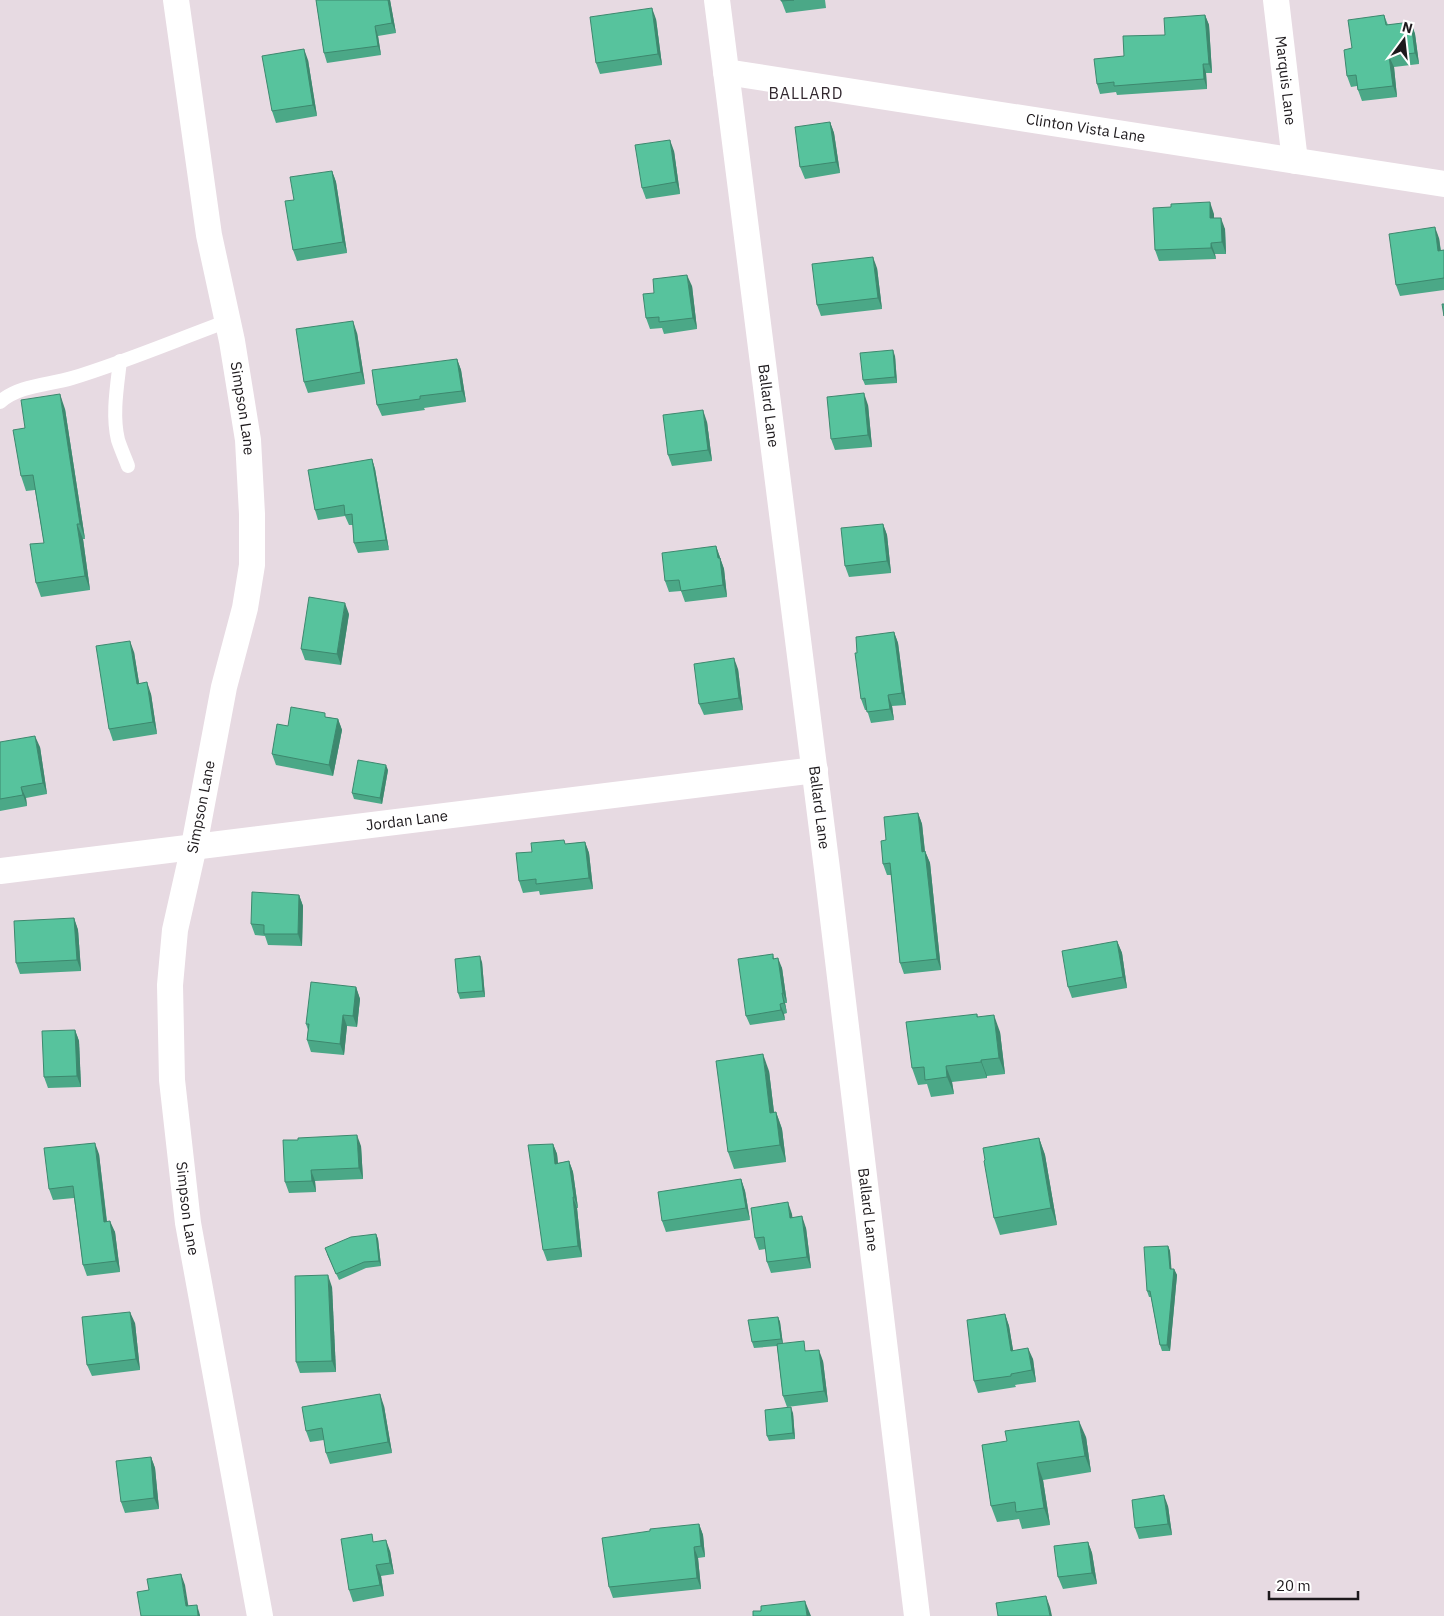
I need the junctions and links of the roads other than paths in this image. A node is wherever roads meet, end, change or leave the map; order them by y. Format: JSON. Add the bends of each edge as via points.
{"nodes":[{"id":1,"x":176,"y":0,"type":"edge"},
{"id":2,"x":717,"y":0,"type":"edge"},
{"id":3,"x":1276,"y":0,"type":"edge"},
{"id":4,"x":726,"y":72,"type":"junction"},
{"id":5,"x":1295,"y":161,"type":"junction"},
{"id":6,"x":1444,"y":184,"type":"edge"},
{"id":7,"x":228,"y":321,"type":"junction"},
{"id":8,"x":120,"y":361,"type":"junction"},
{"id":9,"x":0,"y":402,"type":"edge"},
{"id":10,"x":128,"y":466,"type":"dead end"},
{"id":11,"x":814,"y":770,"type":"junction"},
{"id":12,"x":194,"y":846,"type":"junction"},
{"id":13,"x":0,"y":871,"type":"edge"},
{"id":14,"x":260,"y":1616,"type":"edge"},
{"id":15,"x":918,"y":1616,"type":"edge"}],
"edges":[{"from":1,"to":7,"type":"street","name":"Simpson Lane","via":[[210,235]]},
{"from":2,"to":4,"type":"street","name":"Ballard Lane"},
{"from":3,"to":5,"type":"street","name":"Marquis Lane"},
{"from":4,"to":5,"type":"street","name":"Clinton Vista Lane"},
{"from":4,"to":11,"type":"street","name":"Ballard Lane"},
{"from":5,"to":6,"type":"street","name":"Clinton Vista Lane"},
{"from":7,"to":8,"type":"lane"},
{"from":7,"to":12,"type":"street","name":"Simpson Lane","via":[[248,440],[252,565],[245,608],[224,686]]},
{"from":8,"to":9,"type":"lane","via":[[71,378],[17,391]]},
{"from":8,"to":10,"type":"lane","via":[[116,421],[118,440]]},
{"from":11,"to":12,"type":"street","name":"Jordan Lane"},
{"from":11,"to":15,"type":"street","name":"Ballard Lane"},
{"from":12,"to":13,"type":"street","name":"Jordan Lane"},
{"from":12,"to":14,"type":"street","name":"Simpson Lane","via":[[174,939],[170,985],[172,1080],[188,1224]]}]}
